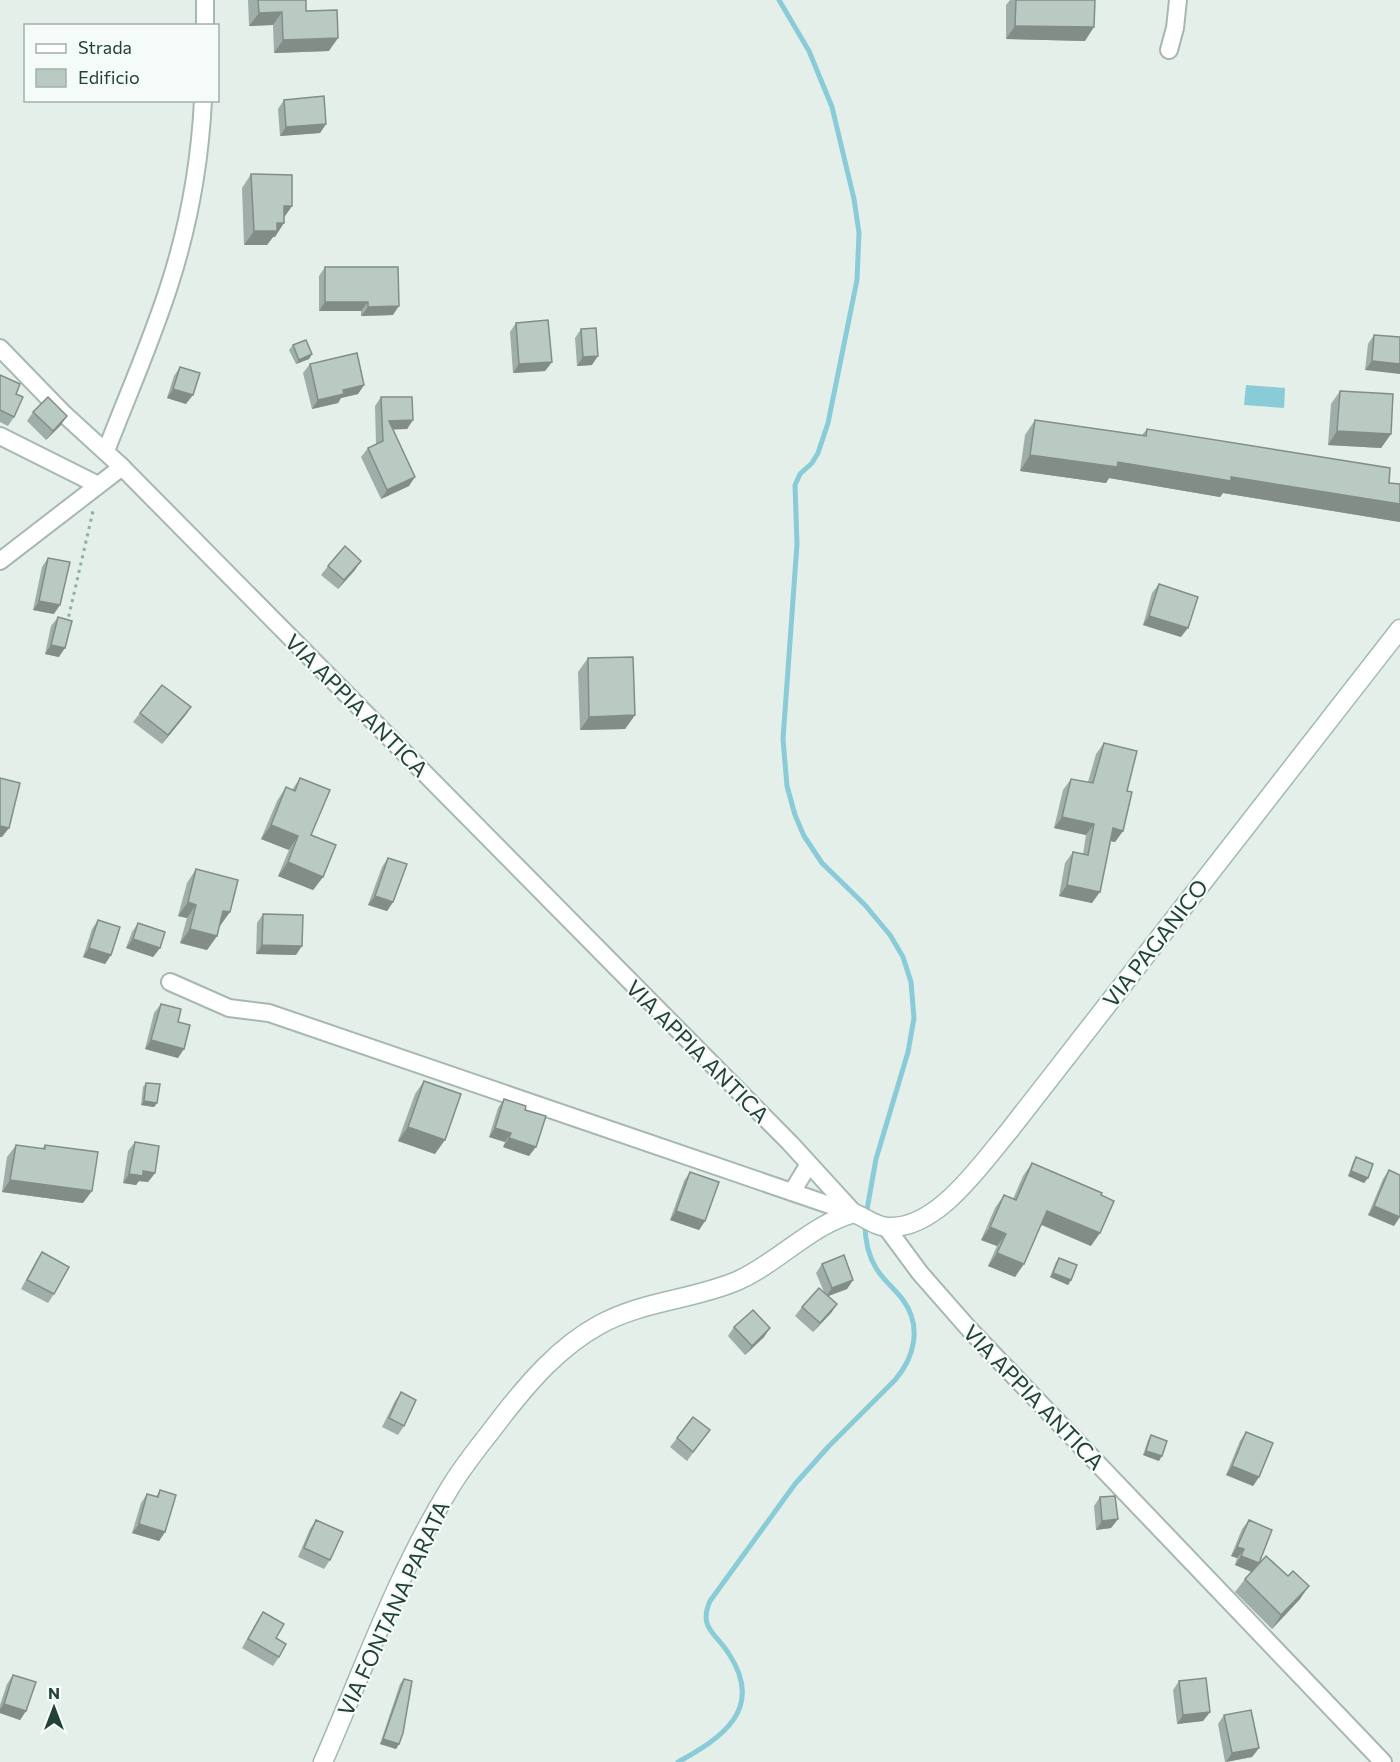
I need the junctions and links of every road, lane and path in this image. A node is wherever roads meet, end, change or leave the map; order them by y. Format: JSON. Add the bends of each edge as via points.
{"nodes":[{"id":1,"x":205,"y":0,"type":"edge"},
{"id":2,"x":1178,"y":0,"type":"edge"},
{"id":3,"x":205,"y":24,"type":"edge"},
{"id":4,"x":1169,"y":50,"type":"dead end"},
{"id":5,"x":203,"y":102,"type":"edge"},
{"id":6,"x":0,"y":348,"type":"edge"},
{"id":7,"x":0,"y":436,"type":"edge"},
{"id":8,"x":106,"y":451,"type":"junction"},
{"id":9,"x":122,"y":467,"type":"junction"},
{"id":10,"x":98,"y":485,"type":"junction"},
{"id":11,"x":0,"y":561,"type":"edge"},
{"id":12,"x":67,"y":626,"type":"edge"},
{"id":13,"x":1400,"y":629,"type":"edge"},
{"id":14,"x":170,"y":982,"type":"dead end"},
{"id":15,"x":809,"y":1164,"type":"junction"},
{"id":16,"x":792,"y":1192,"type":"junction"},
{"id":17,"x":854,"y":1213,"type":"junction"},
{"id":18,"x":886,"y":1227,"type":"junction"},
{"id":19,"x":322,"y":1762,"type":"edge"},
{"id":20,"x":1383,"y":1762,"type":"edge"}],
"edges":[{"from":1,"to":3,"type":"street"},
{"from":2,"to":4,"type":"street"},
{"from":5,"to":8,"type":"street","via":[[193,184],[178,255]]},
{"from":6,"to":8,"type":"street","name":"VIA APPIA ANTICA"},
{"from":7,"to":10,"type":"street"},
{"from":8,"to":9,"type":"street","name":"VIA APPIA ANTICA"},
{"from":9,"to":10,"type":"street"},
{"from":9,"to":15,"type":"street","name":"VIA APPIA ANTICA"},
{"from":10,"to":11,"type":"street"},
{"from":10,"to":12,"type":"path"},
{"from":13,"to":18,"type":"street","name":"VIA PAGANICO","via":[[984,1161],[933,1212],[911,1224]]},
{"from":14,"to":16,"type":"street","via":[[229,1008],[269,1012]]},
{"from":15,"to":16,"type":"street"},
{"from":15,"to":17,"type":"street","name":"VIA APPIA ANTICA"},
{"from":16,"to":17,"type":"street"},
{"from":17,"to":18,"type":"street","name":"VIA APPIA ANTICA"},
{"from":17,"to":19,"type":"street","name":"VIA FONTANA PARATA","via":[[828,1224],[742,1279],[601,1323],[550,1361],[503,1416],[440,1504],[401,1582]]},
{"from":18,"to":20,"type":"street","name":"VIA APPIA ANTICA","via":[[970,1330]]}]}
